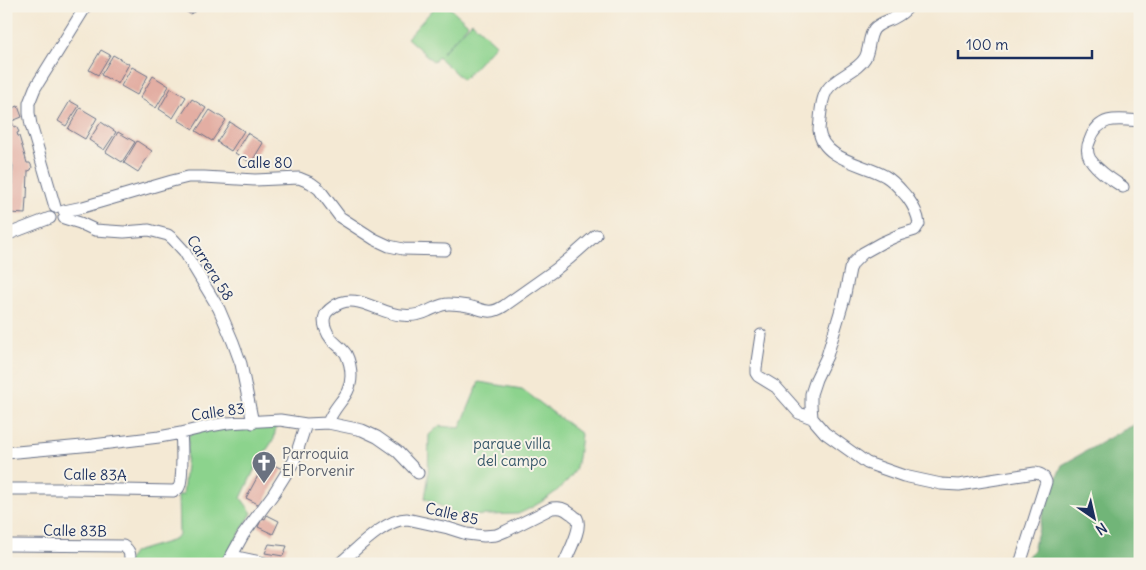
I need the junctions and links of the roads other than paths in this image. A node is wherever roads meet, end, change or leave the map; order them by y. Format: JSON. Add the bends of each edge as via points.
{"nodes":[{"id":1,"x":86,"y":6,"type":"edge"},
{"id":2,"x":909,"y":6,"type":"edge"},
{"id":3,"x":1140,"y":121,"type":"edge"},
{"id":4,"x":1122,"y":187,"type":"dead end"},
{"id":5,"x":58,"y":214,"type":"junction"},
{"id":6,"x":6,"y":235,"type":"edge"},
{"id":7,"x":596,"y":235,"type":"dead end"},
{"id":8,"x":445,"y":250,"type":"dead end"},
{"id":9,"x":761,"y":335,"type":"dead end"},
{"id":10,"x":812,"y":418,"type":"junction"},
{"id":11,"x":253,"y":422,"type":"junction"},
{"id":12,"x":328,"y":423,"type":"junction"},
{"id":13,"x":306,"y":424,"type":"junction"},
{"id":14,"x":181,"y":433,"type":"junction"},
{"id":15,"x":6,"y":453,"type":"edge"},
{"id":16,"x":418,"y":473,"type":"dead end"},
{"id":17,"x":6,"y":489,"type":"edge"},
{"id":18,"x":6,"y":545,"type":"edge"},
{"id":19,"x":230,"y":560,"type":"edge"},
{"id":20,"x":130,"y":564,"type":"edge"},
{"id":21,"x":270,"y":564,"type":"edge"},
{"id":22,"x":339,"y":564,"type":"edge"},
{"id":23,"x":564,"y":564,"type":"edge"},
{"id":24,"x":1020,"y":564,"type":"edge"}],
"edges":[{"from":1,"to":5,"type":"street","via":[[29,103],[31,125]]},
{"from":2,"to":10,"type":"street","via":[[875,29],[865,57],[827,90],[821,108],[819,130],[827,148],[849,161],[885,175],[910,200],[919,224],[915,230],[863,253],[852,264],[827,356],[811,394]]},
{"from":3,"to":4,"type":"street","via":[[1105,121],[1093,131],[1088,144],[1089,157],[1098,169]]},
{"from":5,"to":6,"type":"street","name":"Calle 80"},
{"from":5,"to":8,"type":"street","name":"Calle 80","via":[[188,177],[299,178],[319,190],[340,217],[374,239],[402,249]]},
{"from":5,"to":11,"type":"street","name":"Carrera 58","via":[[95,230],[149,230],[174,239],[218,308],[241,364]]},
{"from":7,"to":12,"type":"street","via":[[555,270],[496,310],[446,304],[421,314],[401,315],[355,301],[332,308],[324,318],[327,333],[346,355],[351,376],[346,396]]},
{"from":9,"to":10,"type":"street","via":[[756,373],[776,387],[799,413]]},
{"from":10,"to":24,"type":"street","via":[[825,433],[868,463],[904,476],[959,486],[1041,474],[1046,482]]},
{"from":11,"to":13,"type":"street","name":"Calle 83","via":[[280,420]]},
{"from":11,"to":14,"type":"street","name":"Calle 83","via":[[227,423]]},
{"from":12,"to":13,"type":"street","name":"Calle 83"},
{"from":12,"to":16,"type":"street","name":"Calle 83","via":[[362,430],[377,437],[397,451]]},
{"from":13,"to":19,"type":"street","via":[[294,461],[243,535]]},
{"from":14,"to":15,"type":"street","name":"Calle 83","via":[[93,446]]},
{"from":14,"to":17,"type":"street","name":"Calle 83A","via":[[180,484],[177,490]]},
{"from":18,"to":20,"type":"street","name":"Calle 83B","via":[[123,546],[130,554]]},
{"from":19,"to":21,"type":"street"},
{"from":22,"to":23,"type":"street","name":"Calle 85","via":[[382,528],[400,519],[484,536],[560,507],[576,518],[578,526]]}]}
